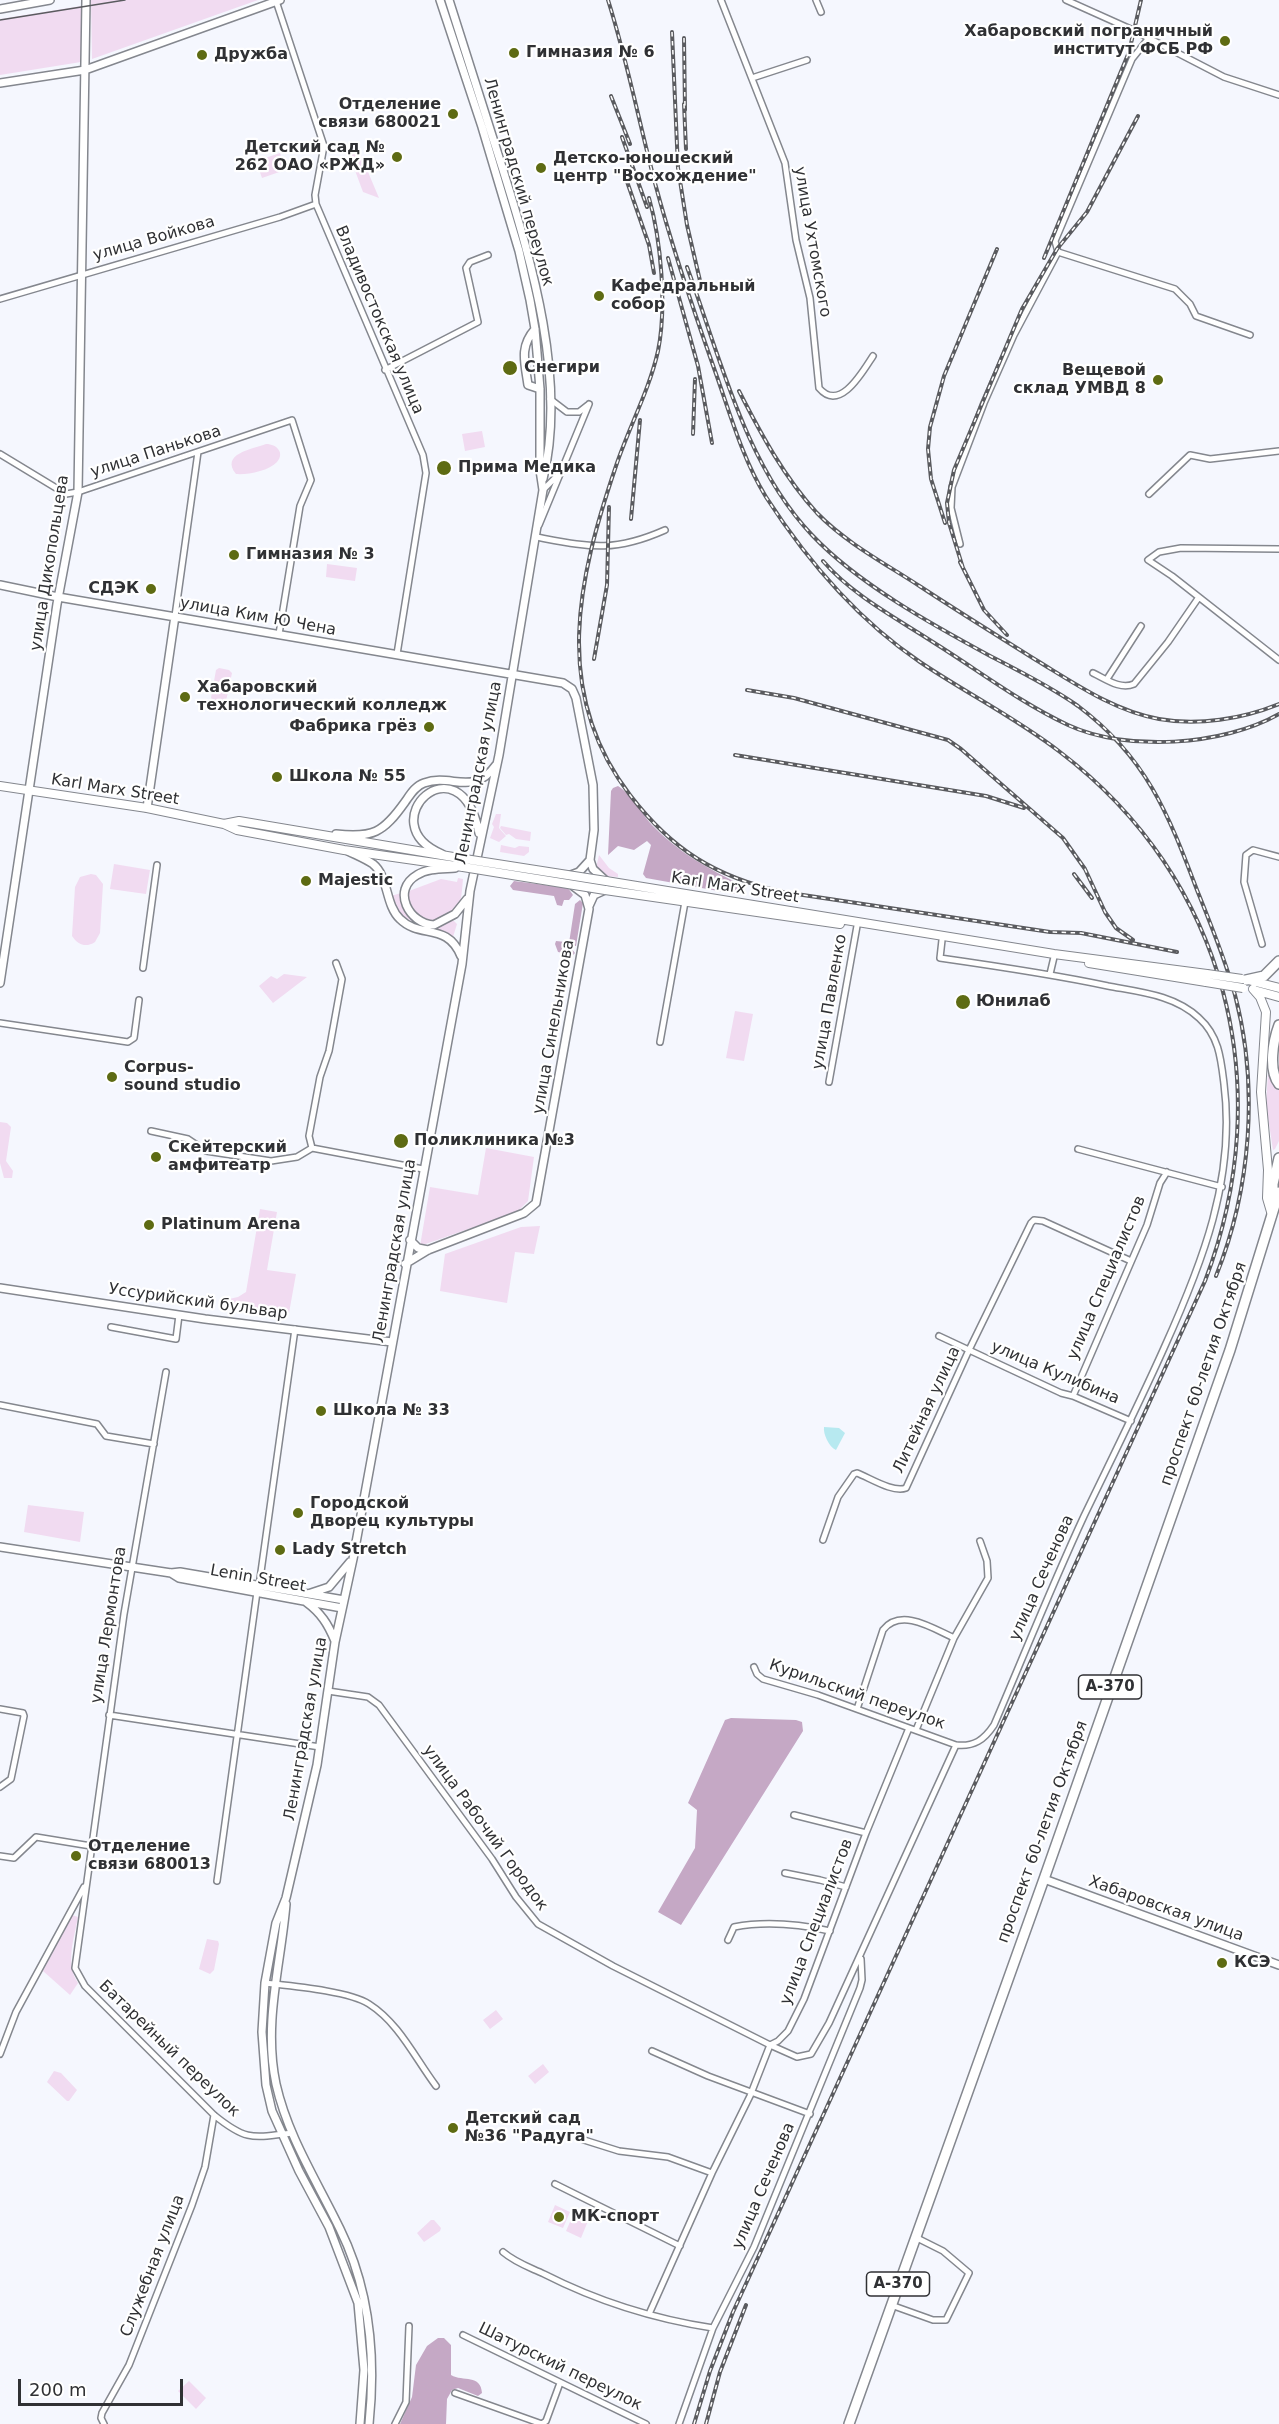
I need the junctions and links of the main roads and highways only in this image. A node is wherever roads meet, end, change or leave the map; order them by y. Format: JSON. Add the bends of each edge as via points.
{"nodes":[{"id":1,"x":50,"y":0,"type":"edge"},
{"id":2,"x":86,"y":0,"type":"edge"},
{"id":3,"x":440,"y":0,"type":"edge"},
{"id":4,"x":448,"y":0,"type":"edge"},
{"id":5,"x":278,"y":1,"type":"edge"},
{"id":6,"x":0,"y":9,"type":"edge"},
{"id":7,"x":85,"y":70,"type":"junction"},
{"id":8,"x":0,"y":83,"type":"edge"},
{"id":9,"x":535,"y":329,"type":"junction"},
{"id":10,"x":540,"y":389,"type":"junction"},
{"id":11,"x":543,"y":482,"type":"junction"},
{"id":12,"x":536,"y":534,"type":"joint"},
{"id":13,"x":0,"y":585,"type":"edge"},
{"id":14,"x":58,"y":597,"type":"junction"},
{"id":15,"x":175,"y":616,"type":"junction"},
{"id":16,"x":512,"y":674,"type":"junction"},
{"id":17,"x":498,"y":759,"type":"junction"},
{"id":18,"x":0,"y":786,"type":"edge"},
{"id":19,"x":28,"y":790,"type":"junction"},
{"id":20,"x":147,"y":808,"type":"junction"},
{"id":21,"x":225,"y":824,"type":"junction"},
{"id":22,"x":317,"y":833,"type":"junction"},
{"id":23,"x":480,"y":838,"type":"junction"},
{"id":24,"x":345,"y":850,"type":"junction"},
{"id":25,"x":590,"y":860,"type":"junction"},
{"id":26,"x":464,"y":863,"type":"junction"},
{"id":27,"x":567,"y":875,"type":"junction"},
{"id":28,"x":573,"y":886,"type":"junction"},
{"id":29,"x":606,"y":886,"type":"junction"},
{"id":30,"x":470,"y":891,"type":"junction"},
{"id":31,"x":589,"y":909,"type":"junction"},
{"id":32,"x":430,"y":928,"type":"junction"},
{"id":33,"x":1279,"y":961,"type":"edge"},
{"id":34,"x":462,"y":962,"type":"junction"},
{"id":35,"x":1206,"y":978,"type":"junction"},
{"id":36,"x":1244,"y":982,"type":"junction"},
{"id":37,"x":0,"y":983,"type":"edge"},
{"id":38,"x":1279,"y":988,"type":"edge"},
{"id":39,"x":1253,"y":989,"type":"junction"},
{"id":40,"x":1279,"y":997,"type":"edge"},
{"id":41,"x":1279,"y":1025,"type":"edge"},
{"id":42,"x":1279,"y":1084,"type":"edge"},
{"id":43,"x":1279,"y":1158,"type":"edge"},
{"id":44,"x":1279,"y":1192,"type":"edge"},
{"id":45,"x":1279,"y":1198,"type":"edge"},
{"id":46,"x":1272,"y":1215,"type":"junction"},
{"id":47,"x":410,"y":1240,"type":"junction"},
{"id":48,"x":428,"y":1250,"type":"junction"},
{"id":49,"x":405,"y":1264,"type":"junction"},
{"id":50,"x":0,"y":1288,"type":"edge"},
{"id":51,"x":392,"y":1342,"type":"junction"},
{"id":52,"x":0,"y":1547,"type":"edge"},
{"id":53,"x":353,"y":1559,"type":"junction"},
{"id":54,"x":305,"y":1598,"type":"junction"},
{"id":55,"x":343,"y":1604,"type":"junction"},
{"id":56,"x":335,"y":1642,"type":"junction"},
{"id":57,"x":1044,"y":1879,"type":"junction"},
{"id":58,"x":286,"y":1898,"type":"junction"},
{"id":59,"x":1279,"y":1965,"type":"edge"},
{"id":60,"x":360,"y":2424,"type":"edge"},
{"id":61,"x":369,"y":2424,"type":"edge"},
{"id":62,"x":849,"y":2424,"type":"edge"}],
"edges":[{"from":1,"to":6,"type":"main road"},
{"from":2,"to":7,"type":"main road","name":"улица Дикопольцева"},
{"from":3,"to":9,"type":"main road","name":"Ленинградский переулок","via":[[519,251]]},
{"from":4,"to":11,"type":"main road","name":"Ленинградский переулок","via":[[529,256],[544,326],[550,438]]},
{"from":5,"to":7,"type":"main road"},
{"from":7,"to":8,"type":"main road"},
{"from":7,"to":14,"type":"main road","name":"улица Дикопольцева","via":[[78,492]]},
{"from":9,"to":10,"type":"main road","name":"Ленинградский переулок"},
{"from":9,"to":10,"type":"main road","via":[[525,344],[525,363],[528,385]]},
{"from":10,"to":11,"type":"main road","name":"Ленинградский переулок"},
{"from":11,"to":12,"type":"main road","name":"Ленинградский переулок"},
{"from":12,"to":16,"type":"main road","name":"Ленинградская улица"},
{"from":13,"to":14,"type":"main road","name":"улица Ким Ю Чена"},
{"from":14,"to":15,"type":"main road","name":"улица Ким Ю Чена"},
{"from":14,"to":19,"type":"main road","name":"улица Дикопольцева"},
{"from":15,"to":16,"type":"main road","name":"улица Ким Ю Чена"},
{"from":15,"to":20,"type":"main road"},
{"from":16,"to":17,"type":"main road","name":"Ленинградская улица"},
{"from":16,"to":25,"type":"main road","via":[[559,682],[575,693],[593,784]]},
{"from":17,"to":22,"type":"main road","via":[[480,780],[420,785],[387,825],[374,833]]},
{"from":17,"to":23,"type":"main road","name":"Ленинградская улица"},
{"from":18,"to":19,"type":"main road","name":"Karl Marx Street"},
{"from":19,"to":20,"type":"main road","name":"Karl Marx Street"},
{"from":19,"to":37,"type":"main road","name":"улица Дикопольцева"},
{"from":20,"to":21,"type":"main road","name":"Karl Marx Street"},
{"from":21,"to":22,"type":"main road","name":"Karl Marx Street","via":[[239,821]]},
{"from":21,"to":24,"type":"main road","name":"Karl Marx Street","via":[[237,830]]},
{"from":22,"to":26,"type":"main road","name":"Karl Marx Street"},
{"from":23,"to":26,"type":"main road","via":[[470,807],[460,794],[449,789],[435,790],[422,797],[415,811],[415,827],[422,841]]},
{"from":23,"to":30,"type":"main road","name":"Ленинградская улица"},
{"from":24,"to":26,"type":"main road","name":"Karl Marx Street"},
{"from":24,"to":32,"type":"main road","via":[[375,865],[399,919]]},
{"from":25,"to":27,"type":"main road","via":[[579,872]]},
{"from":25,"to":29,"type":"main road"},
{"from":26,"to":27,"type":"main road","name":"Karl Marx Street","bridge":true},
{"from":26,"to":28,"type":"main road","bridge":true},
{"from":26,"to":32,"type":"main road","via":[[422,872],[408,884],[404,896],[408,910]]},
{"from":27,"to":29,"type":"main road","name":"Karl Marx Street","bridge":true},
{"from":28,"to":29,"type":"main road","bridge":true},
{"from":28,"to":31,"type":"main road","via":[[585,895]]},
{"from":29,"to":31,"type":"main road","via":[[594,896]]},
{"from":29,"to":35,"type":"main road","name":"Karl Marx Street"},
{"from":29,"to":35,"type":"main road","name":"Karl Marx Street","via":[[685,902]]},
{"from":30,"to":32,"type":"main road","via":[[455,914]]},
{"from":30,"to":34,"type":"main road","name":"Ленинградская улица"},
{"from":31,"to":48,"type":"main road","name":"улица Синельникова","via":[[536,1203],[525,1213]]},
{"from":32,"to":34,"type":"main road","via":[[451,939]]},
{"from":33,"to":36,"type":"highway","via":[[1264,976]]},
{"from":34,"to":47,"type":"main road","name":"Ленинградская улица"},
{"from":35,"to":36,"type":"main road","bridge":true},
{"from":36,"to":38,"type":"main road"},
{"from":36,"to":39,"type":"main road"},
{"from":39,"to":40,"type":"main road"},
{"from":39,"to":46,"type":"main road","via":[[1266,1012],[1261,1092],[1267,1198]]},
{"from":41,"to":42,"type":"highway","via":[[1273,1074]]},
{"from":43,"to":46,"type":"highway","name":"проспект 60-летия Октября","number":"А-370"},
{"from":44,"to":46,"type":"highway","name":"проспект 60-летия Октября","number":"А-370"},
{"from":45,"to":46,"type":"highway"},
{"from":46,"to":57,"type":"highway","name":"проспект 60-летия Октября","number":"А-370","via":[[1230,1350]]},
{"from":47,"to":48,"type":"main road","via":[[418,1248]]},
{"from":47,"to":49,"type":"main road","name":"Ленинградская улица"},
{"from":48,"to":49,"type":"main road","name":"улица Синельникова"},
{"from":49,"to":51,"type":"main road","name":"Ленинградская улица"},
{"from":50,"to":51,"type":"main road","name":"Уссурийский бульвар"},
{"from":51,"to":53,"type":"main road","name":"Ленинградская улица"},
{"from":52,"to":54,"type":"main road","name":"Lenin Street"},
{"from":53,"to":54,"type":"main road","via":[[329,1587]]},
{"from":53,"to":55,"type":"main road","name":"Ленинградская улица"},
{"from":54,"to":55,"type":"main road","name":"Lenin Street"},
{"from":54,"to":56,"type":"main road","via":[[325,1620]]},
{"from":55,"to":56,"type":"main road","name":"Ленинградская улица"},
{"from":56,"to":58,"type":"main road","name":"Ленинградская улица","via":[[320,1747]]},
{"from":57,"to":59,"type":"main road","name":"Хабаровская улица"},
{"from":57,"to":62,"type":"highway","name":"проспект 60-летия Октября","number":"А-370"},
{"from":58,"to":60,"type":"main road","via":[[276,1923],[266,1983],[262,2057],[272,2111],[352,2282],[361,2325]]},
{"from":58,"to":61,"type":"main road","via":[[274,1984],[272,2056],[292,2133],[359,2276],[369,2325]]}]}
